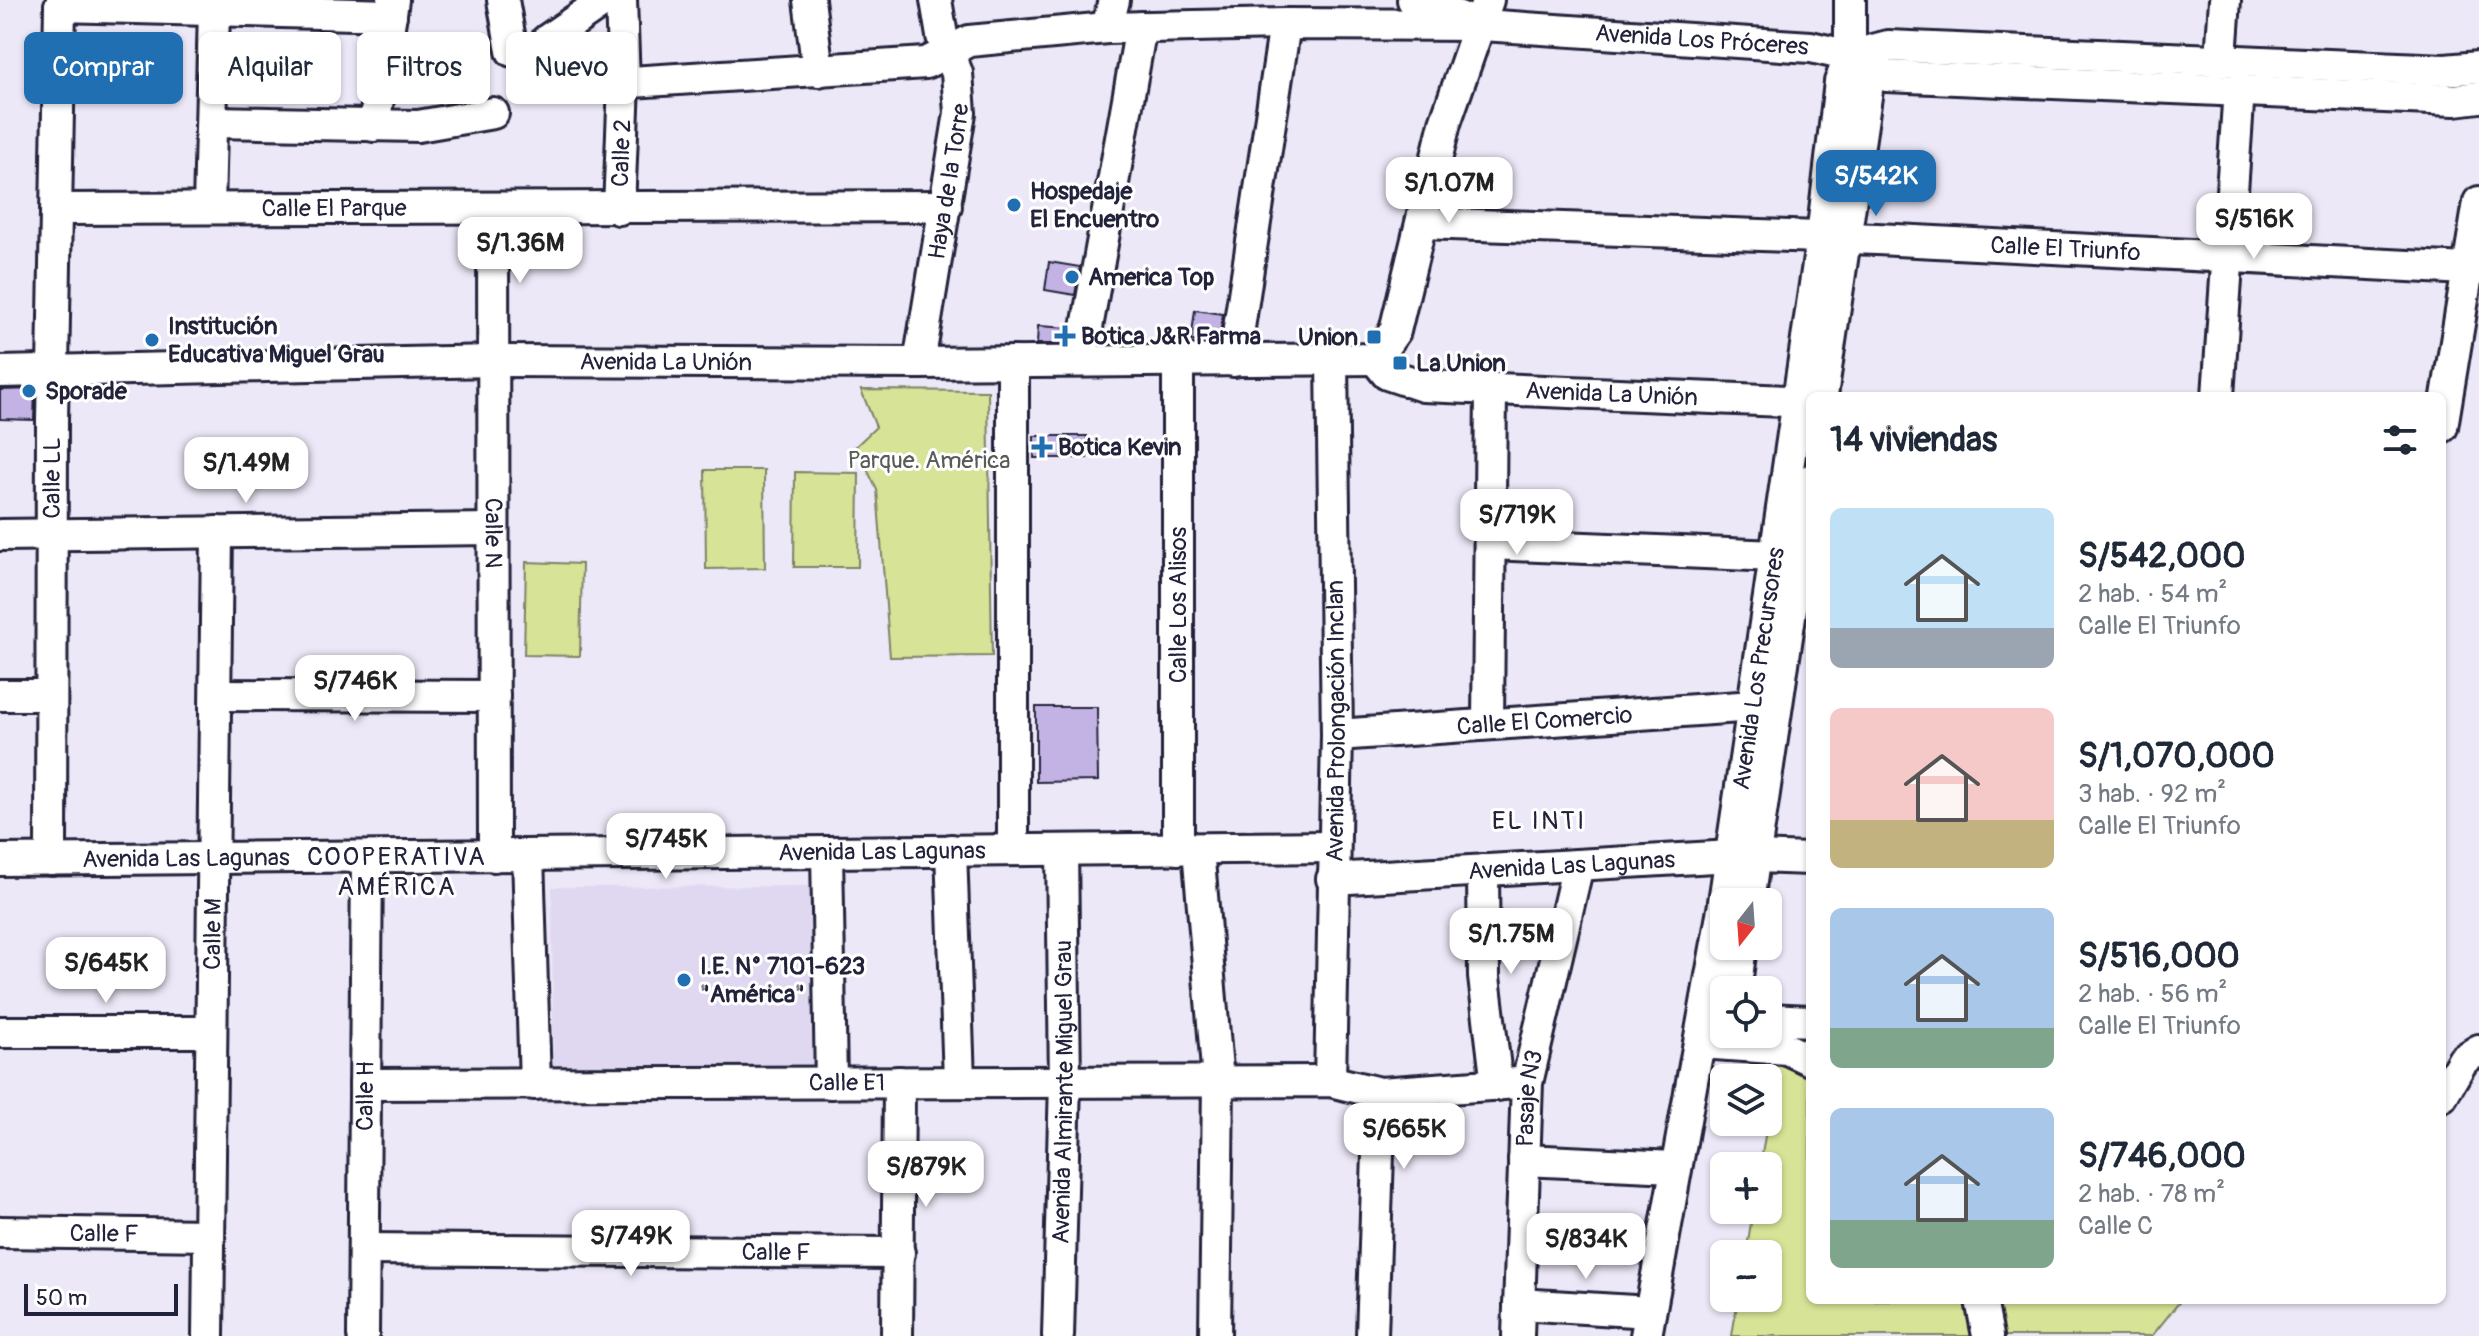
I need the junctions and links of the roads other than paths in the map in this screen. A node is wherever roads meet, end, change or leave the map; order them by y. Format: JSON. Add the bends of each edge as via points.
{"nodes":[{"id":1,"x":503,"y":0,"type":"edge"},
{"id":2,"x":605,"y":0,"type":"edge"},
{"id":3,"x":621,"y":0,"type":"edge"},
{"id":4,"x":809,"y":0,"type":"edge"},
{"id":5,"x":936,"y":0,"type":"edge"},
{"id":6,"x":1413,"y":0,"type":"edge"},
{"id":7,"x":1850,"y":0,"type":"edge"},
{"id":8,"x":2225,"y":0,"type":"edge"},
{"id":9,"x":62,"y":3,"type":"edge"},
{"id":10,"x":280,"y":6,"type":"edge"},
{"id":11,"x":392,"y":7,"type":"edge"},
{"id":12,"x":214,"y":9,"type":"junction"},
{"id":13,"x":1485,"y":13,"type":"edge"},
{"id":14,"x":1111,"y":14,"type":"edge"},
{"id":15,"x":1285,"y":24,"type":"junction"},
{"id":16,"x":1141,"y":27,"type":"junction"},
{"id":17,"x":509,"y":32,"type":"edge"},
{"id":18,"x":559,"y":32,"type":"edge"},
{"id":19,"x":622,"y":32,"type":"edge"},
{"id":20,"x":948,"y":51,"type":"junction"},
{"id":21,"x":1850,"y":56,"type":"junction"},
{"id":22,"x":2221,"y":58,"type":"junction"},
{"id":23,"x":2479,"y":67,"type":"edge"},
{"id":24,"x":818,"y":71,"type":"junction"},
{"id":25,"x":637,"y":82,"type":"edge"},
{"id":26,"x":2239,"y":89,"type":"junction"},
{"id":27,"x":2479,"y":97,"type":"edge"},
{"id":28,"x":623,"y":104,"type":"edge"},
{"id":29,"x":493,"y":113,"type":"dead end"},
{"id":30,"x":213,"y":122,"type":"junction"},
{"id":31,"x":374,"y":126,"type":"junction"},
{"id":32,"x":2479,"y":202,"type":"edge"},
{"id":33,"x":946,"y":206,"type":"junction"},
{"id":34,"x":209,"y":208,"type":"junction"},
{"id":35,"x":58,"y":209,"type":"junction"},
{"id":36,"x":493,"y":209,"type":"junction"},
{"id":37,"x":619,"y":209,"type":"junction"},
{"id":38,"x":1422,"y":223,"type":"junction"},
{"id":39,"x":1834,"y":238,"type":"junction"},
{"id":40,"x":2228,"y":258,"type":"junction"},
{"id":41,"x":2467,"y":269,"type":"junction"},
{"id":42,"x":1375,"y":359,"type":"junction"},
{"id":43,"x":1178,"y":360,"type":"junction"},
{"id":44,"x":1332,"y":360,"type":"junction"},
{"id":45,"x":493,"y":361,"type":"junction"},
{"id":46,"x":1081,"y":361,"type":"junction"},
{"id":47,"x":1234,"y":361,"type":"junction"},
{"id":48,"x":1013,"y":362,"type":"junction"},
{"id":49,"x":919,"y":363,"type":"junction"},
{"id":50,"x":55,"y":371,"type":"junction"},
{"id":51,"x":0,"y":372,"type":"edge"},
{"id":52,"x":1491,"y":388,"type":"junction"},
{"id":53,"x":1811,"y":392,"type":"edge"},
{"id":54,"x":2218,"y":392,"type":"edge"},
{"id":55,"x":1806,"y":400,"type":"edge"},
{"id":56,"x":2446,"y":402,"type":"edge"},
{"id":57,"x":1806,"y":418,"type":"edge"},
{"id":58,"x":1806,"y":503,"type":"edge"},
{"id":59,"x":493,"y":529,"type":"junction"},
{"id":60,"x":217,"y":532,"type":"junction"},
{"id":61,"x":0,"y":535,"type":"edge"},
{"id":62,"x":52,"y":535,"type":"junction"},
{"id":63,"x":1490,"y":544,"type":"junction"},
{"id":64,"x":1776,"y":556,"type":"junction"},
{"id":65,"x":0,"y":695,"type":"edge"},
{"id":66,"x":51,"y":695,"type":"junction"},
{"id":67,"x":216,"y":695,"type":"junction"},
{"id":68,"x":494,"y":696,"type":"junction"},
{"id":69,"x":1754,"y":706,"type":"junction"},
{"id":70,"x":1488,"y":724,"type":"junction"},
{"id":71,"x":1337,"y":735,"type":"junction"},
{"id":72,"x":1332,"y":847,"type":"junction"},
{"id":73,"x":1188,"y":849,"type":"junction"},
{"id":74,"x":951,"y":850,"type":"junction"},
{"id":75,"x":1013,"y":850,"type":"junction"},
{"id":76,"x":1062,"y":850,"type":"junction"},
{"id":77,"x":827,"y":852,"type":"junction"},
{"id":78,"x":528,"y":855,"type":"junction"},
{"id":79,"x":494,"y":856,"type":"junction"},
{"id":80,"x":367,"y":857,"type":"junction"},
{"id":81,"x":1743,"y":857,"type":"junction"},
{"id":82,"x":214,"y":858,"type":"junction"},
{"id":83,"x":1806,"y":859,"type":"edge"},
{"id":84,"x":0,"y":860,"type":"edge"},
{"id":85,"x":51,"y":860,"type":"junction"},
{"id":86,"x":1578,"y":865,"type":"junction"},
{"id":87,"x":1483,"y":870,"type":"junction"},
{"id":88,"x":1332,"y":879,"type":"junction"},
{"id":89,"x":1730,"y":888,"type":"edge"},
{"id":90,"x":1746,"y":888,"type":"edge"},
{"id":91,"x":1782,"y":1020,"type":"edge"},
{"id":92,"x":1806,"y":1021,"type":"edge"},
{"id":93,"x":1710,"y":1029,"type":"edge"},
{"id":94,"x":0,"y":1032,"type":"edge"},
{"id":95,"x":211,"y":1032,"type":"junction"},
{"id":96,"x":1782,"y":1047,"type":"edge"},
{"id":97,"x":2479,"y":1050,"type":"edge"},
{"id":98,"x":1806,"y":1058,"type":"edge"},
{"id":99,"x":959,"y":1081,"type":"junction"},
{"id":100,"x":1218,"y":1081,"type":"junction"},
{"id":101,"x":1330,"y":1081,"type":"junction"},
{"id":102,"x":899,"y":1082,"type":"junction"},
{"id":103,"x":1065,"y":1082,"type":"junction"},
{"id":104,"x":831,"y":1083,"type":"junction"},
{"id":105,"x":1527,"y":1083,"type":"junction"},
{"id":106,"x":365,"y":1084,"type":"junction"},
{"id":107,"x":535,"y":1084,"type":"junction"},
{"id":108,"x":1497,"y":1085,"type":"junction"},
{"id":109,"x":2446,"y":1089,"type":"edge"},
{"id":110,"x":1380,"y":1093,"type":"junction"},
{"id":111,"x":1524,"y":1160,"type":"junction"},
{"id":112,"x":1674,"y":1167,"type":"junction"},
{"id":113,"x":0,"y":1232,"type":"edge"},
{"id":114,"x":209,"y":1235,"type":"junction"},
{"id":115,"x":364,"y":1249,"type":"junction"},
{"id":116,"x":899,"y":1253,"type":"junction"},
{"id":117,"x":1519,"y":1304,"type":"junction"},
{"id":118,"x":1982,"y":1304,"type":"edge"},
{"id":119,"x":1648,"y":1324,"type":"edge"},
{"id":120,"x":208,"y":1336,"type":"edge"},
{"id":121,"x":363,"y":1336,"type":"edge"},
{"id":122,"x":897,"y":1336,"type":"edge"},
{"id":123,"x":1058,"y":1336,"type":"edge"},
{"id":124,"x":1215,"y":1336,"type":"edge"},
{"id":125,"x":1372,"y":1336,"type":"edge"},
{"id":126,"x":1518,"y":1336,"type":"edge"},
{"id":127,"x":1988,"y":1336,"type":"edge"}],
"edges":[{"from":1,"to":17,"type":"street"},
{"from":2,"to":18,"type":"street"},
{"from":3,"to":19,"type":"street","name":"Calle 2"},
{"from":4,"to":24,"type":"street"},
{"from":5,"to":20,"type":"street","name":"Haya de la Torre"},
{"from":6,"to":13,"type":"street"},
{"from":7,"to":21,"type":"street","name":"Avenida Los Precursores"},
{"from":8,"to":22,"type":"street"},
{"from":9,"to":12,"type":"street"},
{"from":9,"to":35,"type":"street","name":"Calle LL"},
{"from":10,"to":11,"type":"street"},
{"from":10,"to":12,"type":"street"},
{"from":11,"to":31,"type":"street"},
{"from":12,"to":30,"type":"street"},
{"from":13,"to":15,"type":"street","name":"Avenida Los Próceres"},
{"from":13,"to":21,"type":"street","name":"Avenida Los Próceres","via":[[1778,43]]},
{"from":13,"to":38,"type":"street","via":[[1445,123]]},
{"from":14,"to":16,"type":"street","name":"Avenida Los Próceres"},
{"from":14,"to":20,"type":"street","name":"Avenida Los Próceres","via":[[969,41]]},
{"from":15,"to":16,"type":"street","name":"Avenida Los Próceres"},
{"from":15,"to":47,"type":"street"},
{"from":16,"to":46,"type":"street"},
{"from":20,"to":24,"type":"street","name":"Avenida Los Próceres","via":[[926,63]]},
{"from":20,"to":33,"type":"street","name":"Haya de la Torre","via":[[957,73],[960,113]]},
{"from":21,"to":22,"type":"street","name":"Avenida Los Próceres","via":[[1888,46]]},
{"from":21,"to":26,"type":"street","name":"Avenida Los Próceres","via":[[1886,76]]},
{"from":21,"to":39,"type":"street","name":"Avenida Los Precursores","via":[[1868,83]]},
{"from":22,"to":23,"type":"street","name":"Avenida Los Próceres","via":[[2445,70]]},
{"from":24,"to":25,"type":"street","name":"Avenida Los Próceres"},
{"from":26,"to":27,"type":"street","name":"Avenida Los Próceres"},
{"from":26,"to":40,"type":"street"},
{"from":28,"to":37,"type":"street","name":"Calle 2"},
{"from":29,"to":31,"type":"street","via":[[418,126]]},
{"from":30,"to":31,"type":"street"},
{"from":30,"to":34,"type":"street"},
{"from":32,"to":41,"type":"street"},
{"from":33,"to":37,"type":"street","name":"Calle El Parque"},
{"from":33,"to":49,"type":"street","name":"Haya de la Torre"},
{"from":34,"to":35,"type":"street","name":"Calle El Parque"},
{"from":34,"to":36,"type":"street","name":"Calle El Parque"},
{"from":35,"to":50,"type":"street","name":"Calle LL"},
{"from":36,"to":37,"type":"street","name":"Calle El Parque"},
{"from":36,"to":45,"type":"street","name":"Calle N"},
{"from":38,"to":39,"type":"street","name":"Calle El Triunfo"},
{"from":38,"to":42,"type":"street","via":[[1395,331]]},
{"from":39,"to":40,"type":"street","name":"Calle El Triunfo"},
{"from":39,"to":53,"type":"street","name":"Avenida Los Precursores"},
{"from":40,"to":41,"type":"street","name":"Calle El Triunfo"},
{"from":40,"to":54,"type":"street"},
{"from":41,"to":56,"type":"street"},
{"from":42,"to":44,"type":"street","name":"Avenida La Unión"},
{"from":42,"to":52,"type":"street","name":"Avenida La Unión","via":[[1387,374],[1404,382]]},
{"from":43,"to":46,"type":"street","name":"Avenida La Unión"},
{"from":43,"to":47,"type":"street","name":"Avenida La Unión"},
{"from":43,"to":73,"type":"street","name":"Calle Los Alisos"},
{"from":44,"to":47,"type":"street","name":"Avenida La Unión"},
{"from":44,"to":71,"type":"street","name":"Avenida Prolongación Inclan"},
{"from":45,"to":49,"type":"street","name":"Avenida La Unión"},
{"from":45,"to":50,"type":"street","name":"Avenida La Unión"},
{"from":45,"to":59,"type":"street","name":"Calle N"},
{"from":46,"to":48,"type":"street","name":"Avenida La Unión"},
{"from":48,"to":49,"type":"street","name":"Avenida La Unión"},
{"from":48,"to":75,"type":"street"},
{"from":50,"to":51,"type":"street","name":"Avenida La Unión"},
{"from":50,"to":62,"type":"street","name":"Calle LL"},
{"from":52,"to":55,"type":"street","name":"Avenida La Unión"},
{"from":52,"to":63,"type":"street"},
{"from":57,"to":64,"type":"street","name":"Avenida Los Precursores"},
{"from":58,"to":81,"type":"street","name":"Avenida Los Precursores"},
{"from":59,"to":60,"type":"street"},
{"from":59,"to":68,"type":"street","name":"Calle N"},
{"from":60,"to":62,"type":"street"},
{"from":60,"to":67,"type":"street","name":"Calle M"},
{"from":61,"to":62,"type":"street"},
{"from":62,"to":66,"type":"street","name":"Calle LL"},
{"from":63,"to":64,"type":"street"},
{"from":63,"to":70,"type":"street"},
{"from":64,"to":69,"type":"street","name":"Avenida Los Precursores"},
{"from":65,"to":66,"type":"street"},
{"from":66,"to":85,"type":"street","name":"Calle LL"},
{"from":67,"to":68,"type":"street"},
{"from":67,"to":82,"type":"street","name":"Calle M"},
{"from":68,"to":79,"type":"street","name":"Calle N"},
{"from":69,"to":70,"type":"street","name":"Calle El Comercio"},
{"from":69,"to":81,"type":"street","name":"Avenida Los Precursores"},
{"from":70,"to":71,"type":"street","name":"Calle El Comercio"},
{"from":71,"to":72,"type":"street","name":"Avenida Prolongación Inclan"},
{"from":72,"to":73,"type":"street","name":"Avenida Las Lagunas"},
{"from":72,"to":88,"type":"street","name":"Avenida Prolongación Inclan"},
{"from":73,"to":76,"type":"street","name":"Avenida Las Lagunas"},
{"from":73,"to":100,"type":"street","name":"Calle Los Alisos"},
{"from":74,"to":75,"type":"street","name":"Avenida Las Lagunas"},
{"from":74,"to":77,"type":"street","name":"Avenida Las Lagunas"},
{"from":74,"to":99,"type":"street"},
{"from":75,"to":76,"type":"street","name":"Avenida Las Lagunas"},
{"from":76,"to":103,"type":"street","name":"Avenida Almirante Miguel Grau"},
{"from":77,"to":78,"type":"street","name":"Avenida Las Lagunas"},
{"from":77,"to":104,"type":"street"},
{"from":78,"to":79,"type":"street","name":"Avenida Las Lagunas"},
{"from":78,"to":107,"type":"street"},
{"from":79,"to":80,"type":"street","name":"Avenida Las Lagunas"},
{"from":80,"to":82,"type":"street","name":"Avenida Las Lagunas"},
{"from":80,"to":106,"type":"street","name":"Calle H"},
{"from":81,"to":83,"type":"street","name":"Avenida Las Lagunas"},
{"from":81,"to":86,"type":"street","name":"Avenida Las Lagunas"},
{"from":81,"to":89,"type":"street","name":"Avenida Los Precursores"},
{"from":81,"to":90,"type":"street","name":"Avenida Los Precursores"},
{"from":82,"to":85,"type":"street","name":"Avenida Las Lagunas"},
{"from":82,"to":95,"type":"street","name":"Calle M"},
{"from":84,"to":85,"type":"street","name":"Avenida Las Lagunas"},
{"from":86,"to":87,"type":"street","name":"Avenida Las Lagunas"},
{"from":86,"to":105,"type":"street","name":"Pasaje N3"},
{"from":87,"to":88,"type":"street","name":"Avenida Las Lagunas"},
{"from":87,"to":108,"type":"street","via":[[1484,977]]},
{"from":88,"to":101,"type":"street","name":"Avenida Prolongación Inclan"},
{"from":91,"to":92,"type":"street"},
{"from":93,"to":112,"type":"street","name":"Avenida Los Precursores"},
{"from":94,"to":95,"type":"street"},
{"from":95,"to":114,"type":"street","name":"Calle M"},
{"from":96,"to":98,"type":"street"},
{"from":97,"to":109,"type":"street","via":[[2463,1060]]},
{"from":99,"to":102,"type":"street","name":"Calle E1"},
{"from":99,"to":103,"type":"street","name":"Calle E1"},
{"from":100,"to":101,"type":"street","name":"Calle E1"},
{"from":100,"to":103,"type":"street","name":"Calle E1"},
{"from":100,"to":124,"type":"street","name":"Calle Los Alisos"},
{"from":101,"to":110,"type":"street","name":"Calle E1"},
{"from":102,"to":104,"type":"street","name":"Calle E1"},
{"from":102,"to":116,"type":"street"},
{"from":103,"to":123,"type":"street","name":"Avenida Almirante Miguel Grau"},
{"from":104,"to":107,"type":"street","name":"Calle E1"},
{"from":105,"to":108,"type":"street","name":"Calle E1"},
{"from":105,"to":111,"type":"street","name":"Pasaje N3"},
{"from":106,"to":107,"type":"street","name":"Calle E1"},
{"from":106,"to":115,"type":"street","name":"Calle H"},
{"from":108,"to":110,"type":"street","name":"Calle E1"},
{"from":110,"to":125,"type":"street"},
{"from":111,"to":112,"type":"street"},
{"from":111,"to":117,"type":"street","name":"Pasaje N3"},
{"from":112,"to":119,"type":"street","name":"Avenida Los Precursores"},
{"from":113,"to":114,"type":"street","name":"Calle F"},
{"from":114,"to":120,"type":"street","name":"Calle M"},
{"from":115,"to":116,"type":"street","name":"Calle F"},
{"from":115,"to":121,"type":"street","name":"Calle H"},
{"from":116,"to":122,"type":"street"},
{"from":117,"to":119,"type":"street"},
{"from":117,"to":126,"type":"street","name":"Pasaje N3"},
{"from":118,"to":127,"type":"street"}]}
